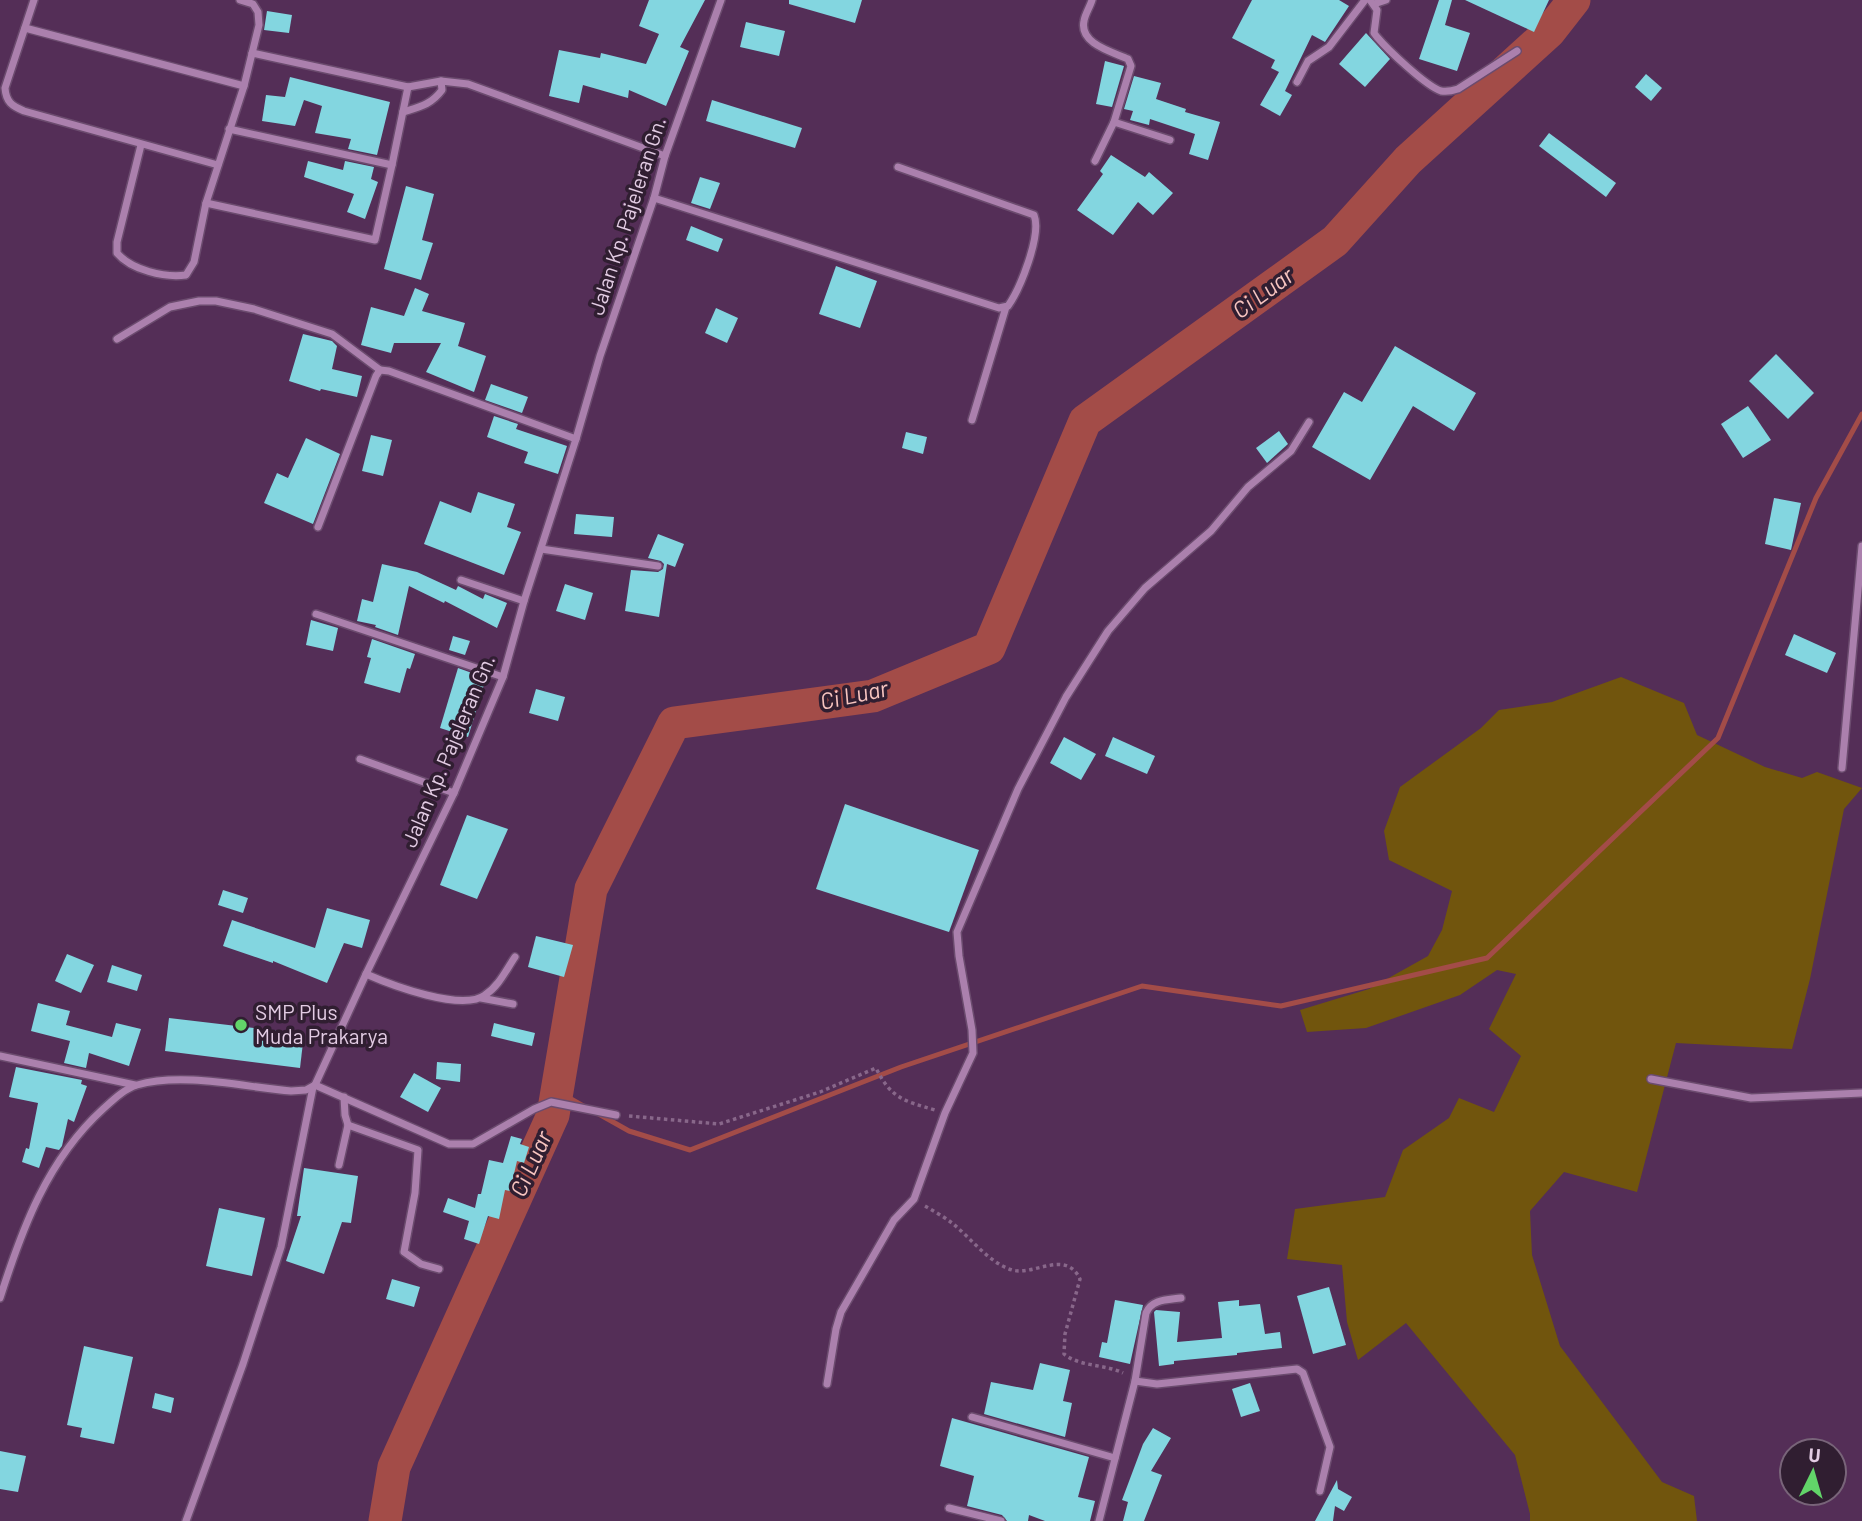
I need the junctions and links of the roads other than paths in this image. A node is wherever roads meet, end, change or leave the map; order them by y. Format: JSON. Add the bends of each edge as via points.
{"nodes":[{"id":1,"x":34,"y":0,"type":"edge"},
{"id":2,"x":240,"y":0,"type":"edge"},
{"id":3,"x":721,"y":0,"type":"edge"},
{"id":4,"x":1092,"y":0,"type":"edge"},
{"id":5,"x":1365,"y":0,"type":"edge"},
{"id":6,"x":1385,"y":0,"type":"edge"},
{"id":7,"x":1372,"y":2,"type":"edge"},
{"id":8,"x":25,"y":28,"type":"junction"},
{"id":9,"x":1517,"y":51,"type":"dead end"},
{"id":10,"x":251,"y":52,"type":"junction"},
{"id":11,"x":441,"y":82,"type":"junction"},
{"id":12,"x":1297,"y":82,"type":"dead end"},
{"id":13,"x":244,"y":86,"type":"junction"},
{"id":14,"x":408,"y":87,"type":"junction"},
{"id":15,"x":402,"y":112,"type":"junction"},
{"id":16,"x":1114,"y":122,"type":"junction"},
{"id":17,"x":229,"y":129,"type":"junction"},
{"id":18,"x":1170,"y":140,"type":"dead end"},
{"id":19,"x":141,"y":145,"type":"junction"},
{"id":20,"x":665,"y":156,"type":"junction"},
{"id":21,"x":1095,"y":161,"type":"dead end"},
{"id":22,"x":218,"y":165,"type":"junction"},
{"id":23,"x":392,"y":165,"type":"junction"},
{"id":24,"x":898,"y":167,"type":"dead end"},
{"id":25,"x":653,"y":198,"type":"junction"},
{"id":26,"x":206,"y":203,"type":"junction"},
{"id":27,"x":1006,"y":307,"type":"junction"},
{"id":28,"x":117,"y":339,"type":"dead end"},
{"id":29,"x":380,"y":370,"type":"junction"},
{"id":30,"x":972,"y":419,"type":"dead end"},
{"id":31,"x":1308,"y":422,"type":"dead end"},
{"id":32,"x":576,"y":439,"type":"junction"},
{"id":33,"x":318,"y":527,"type":"dead end"},
{"id":34,"x":1862,"y":546,"type":"edge"},
{"id":35,"x":541,"y":549,"type":"junction"},
{"id":36,"x":658,"y":566,"type":"dead end"},
{"id":37,"x":461,"y":580,"type":"dead end"},
{"id":38,"x":524,"y":601,"type":"junction"},
{"id":39,"x":316,"y":614,"type":"dead end"},
{"id":40,"x":503,"y":677,"type":"junction"},
{"id":41,"x":360,"y":759,"type":"dead end"},
{"id":42,"x":1842,"y":768,"type":"dead end"},
{"id":43,"x":454,"y":793,"type":"junction"},
{"id":44,"x":515,"y":957,"type":"dead end"},
{"id":45,"x":366,"y":974,"type":"junction"},
{"id":46,"x":480,"y":998,"type":"junction"},
{"id":47,"x":513,"y":1004,"type":"dead end"},
{"id":48,"x":0,"y":1056,"type":"edge"},
{"id":49,"x":1651,"y":1079,"type":"dead end"},
{"id":50,"x":135,"y":1085,"type":"junction"},
{"id":51,"x":314,"y":1086,"type":"junction"},
{"id":52,"x":1862,"y":1093,"type":"edge"},
{"id":53,"x":344,"y":1097,"type":"junction"},
{"id":54,"x":616,"y":1115,"type":"road end"},
{"id":55,"x":348,"y":1125,"type":"junction"},
{"id":56,"x":339,"y":1165,"type":"dead end"},
{"id":57,"x":439,"y":1269,"type":"dead end"},
{"id":58,"x":0,"y":1298,"type":"edge"},
{"id":59,"x":1181,"y":1298,"type":"dead end"},
{"id":60,"x":1135,"y":1381,"type":"junction"},
{"id":61,"x":827,"y":1384,"type":"dead end"},
{"id":62,"x":972,"y":1417,"type":"dead end"},
{"id":63,"x":1115,"y":1458,"type":"junction"},
{"id":64,"x":1320,"y":1492,"type":"dead end"},
{"id":65,"x":949,"y":1508,"type":"dead end"},
{"id":66,"x":187,"y":1521,"type":"edge"},
{"id":67,"x":1001,"y":1521,"type":"edge"},
{"id":68,"x":1099,"y":1521,"type":"edge"}],
"edges":[{"from":1,"to":8,"type":"street"},
{"from":2,"to":10,"type":"street","via":[[253,4],[258,12]]},
{"from":3,"to":20,"type":"street","name":"Jalan Kp. Pajeleran Gn."},
{"from":4,"to":16,"type":"street","via":[[1083,23],[1087,37],[1128,59],[1131,66]]},
{"from":5,"to":12,"type":"street","via":[[1329,47],[1308,61]]},
{"from":6,"to":7,"type":"street"},
{"from":7,"to":9,"type":"street","via":[[1377,10],[1377,37],[1439,90],[1458,89]]},
{"from":8,"to":13,"type":"street"},
{"from":8,"to":19,"type":"street","via":[[5,88],[12,106]]},
{"from":10,"to":13,"type":"street"},
{"from":10,"to":14,"type":"street"},
{"from":11,"to":14,"type":"street"},
{"from":11,"to":15,"type":"street","via":[[442,90],[427,105]]},
{"from":11,"to":20,"type":"street","via":[[468,84]]},
{"from":13,"to":17,"type":"street"},
{"from":14,"to":15,"type":"street"},
{"from":15,"to":23,"type":"street"},
{"from":16,"to":18,"type":"street"},
{"from":16,"to":21,"type":"street"},
{"from":17,"to":22,"type":"street"},
{"from":17,"to":23,"type":"street"},
{"from":19,"to":22,"type":"street"},
{"from":19,"to":26,"type":"street","via":[[117,242],[117,253],[124,261],[170,277],[186,275],[194,262]]},
{"from":20,"to":25,"type":"street","name":"Jalan Kp. Pajeleran Gn."},
{"from":22,"to":26,"type":"street"},
{"from":23,"to":26,"type":"street","via":[[375,240]]},
{"from":24,"to":27,"type":"street","via":[[1034,215],[1034,243]]},
{"from":25,"to":27,"type":"street"},
{"from":25,"to":32,"type":"street","name":"Jalan Kp. Pajeleran Gn."},
{"from":27,"to":30,"type":"street"},
{"from":28,"to":29,"type":"street","via":[[170,307],[216,301],[332,334]]},
{"from":29,"to":32,"type":"street"},
{"from":29,"to":33,"type":"street"},
{"from":31,"to":61,"type":"street","via":[[1291,451],[1248,487],[1211,531],[1145,589],[1108,631],[1066,697],[1018,789],[957,932],[973,1052],[914,1199],[894,1220],[841,1312]]},
{"from":32,"to":35,"type":"street","name":"Jalan Kp. Pajeleran Gn."},
{"from":34,"to":42,"type":"street"},
{"from":35,"to":36,"type":"street"},
{"from":35,"to":38,"type":"street","name":"Jalan Kp. Pajeleran Gn."},
{"from":37,"to":38,"type":"street"},
{"from":38,"to":40,"type":"street","name":"Jalan Kp. Pajeleran Gn."},
{"from":39,"to":40,"type":"street"},
{"from":40,"to":43,"type":"street","name":"Jalan Kp. Pajeleran Gn."},
{"from":41,"to":43,"type":"street"},
{"from":43,"to":45,"type":"street","name":"Jalan Kp. Pajeleran Gn."},
{"from":44,"to":46,"type":"street","via":[[497,985]]},
{"from":45,"to":46,"type":"street","via":[[441,997]]},
{"from":45,"to":51,"type":"street","name":"Jalan Kp. Pajeleran Gn."},
{"from":46,"to":47,"type":"street"},
{"from":48,"to":50,"type":"street"},
{"from":49,"to":52,"type":"street","via":[[1751,1098]]},
{"from":50,"to":51,"type":"street","via":[[162,1080],[291,1091]]},
{"from":50,"to":58,"type":"street","via":[[89,1122],[46,1180]]},
{"from":51,"to":53,"type":"street"},
{"from":51,"to":66,"type":"street","name":"Jalan Kp. Pajeleran Gn.","via":[[281,1247]]},
{"from":53,"to":54,"type":"street","via":[[458,1145],[473,1144],[551,1102]]},
{"from":53,"to":55,"type":"street"},
{"from":55,"to":56,"type":"street"},
{"from":55,"to":57,"type":"street","via":[[418,1150],[404,1252]]},
{"from":59,"to":60,"type":"street","via":[[1149,1307]]},
{"from":60,"to":63,"type":"street"},
{"from":60,"to":64,"type":"street","via":[[1157,1384],[1297,1368],[1303,1373],[1331,1447]]},
{"from":62,"to":63,"type":"street"},
{"from":63,"to":68,"type":"street"},
{"from":65,"to":67,"type":"street"}]}
